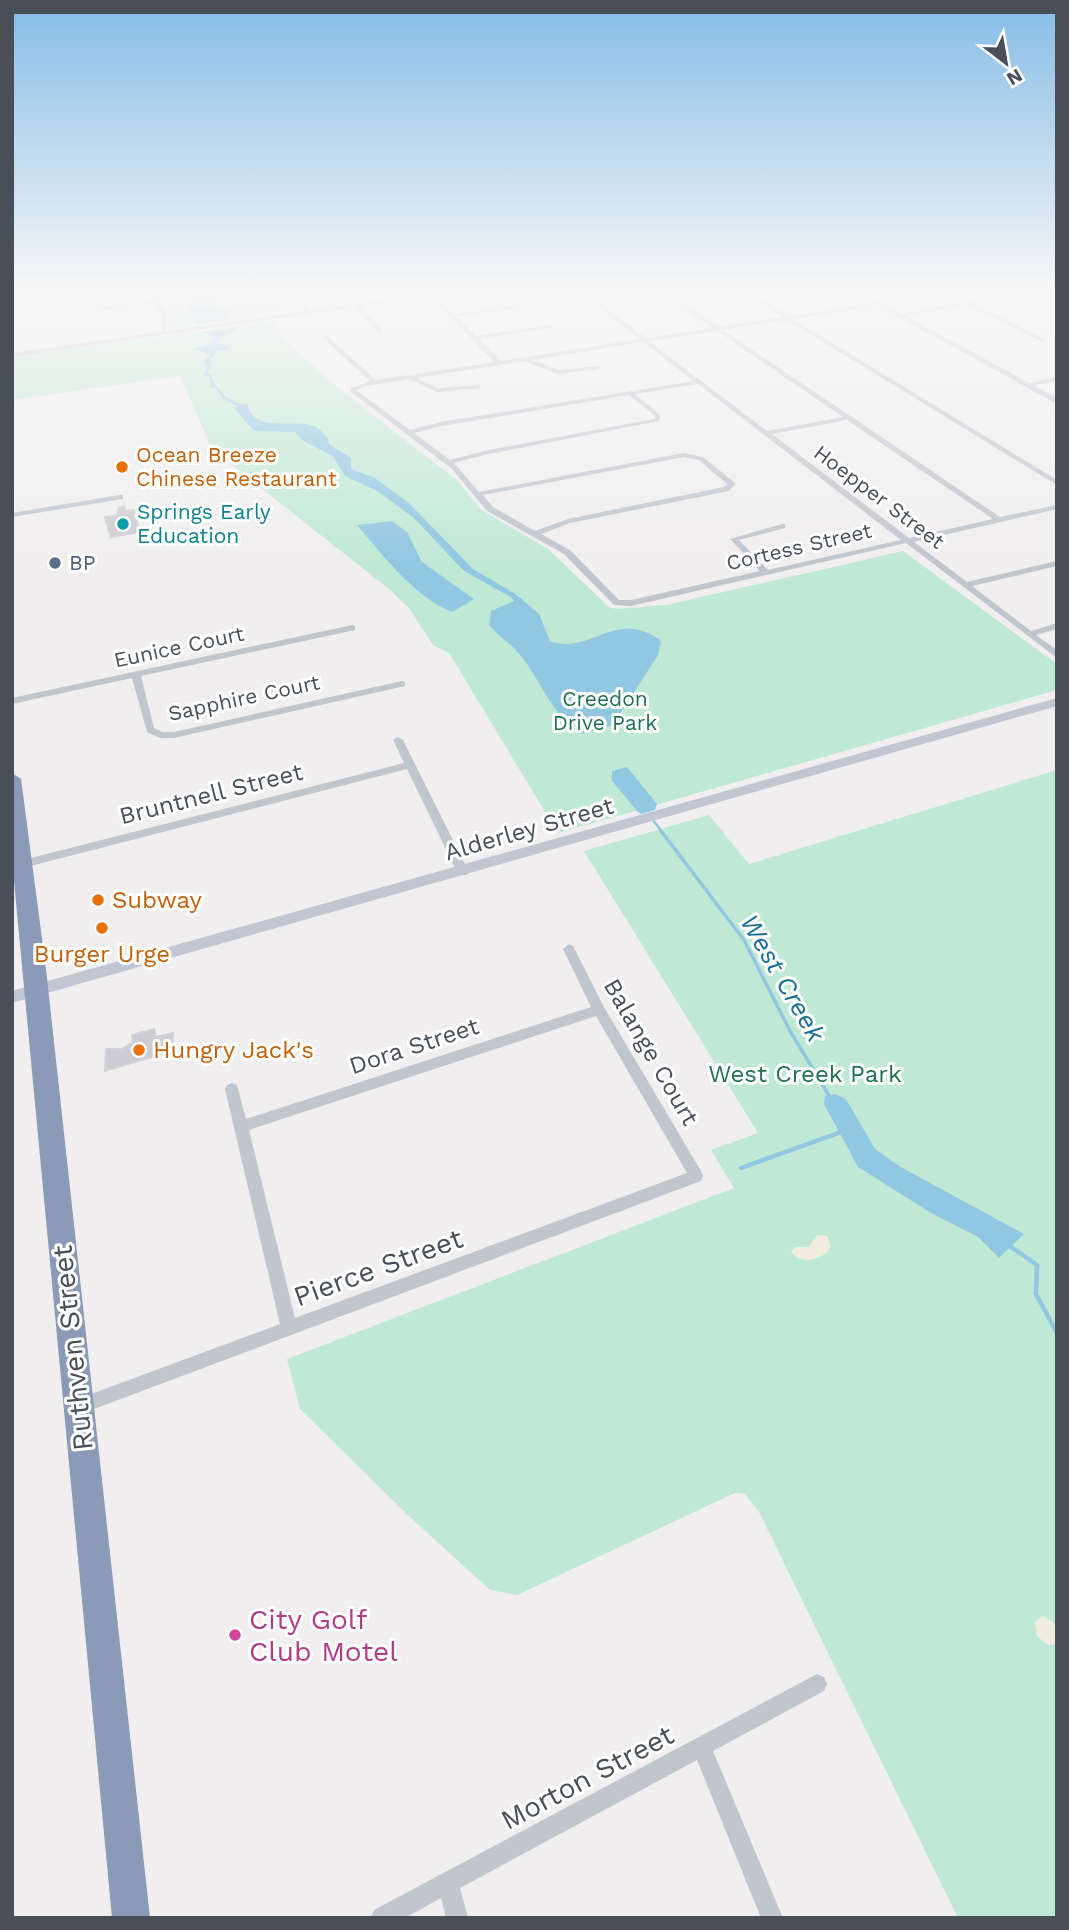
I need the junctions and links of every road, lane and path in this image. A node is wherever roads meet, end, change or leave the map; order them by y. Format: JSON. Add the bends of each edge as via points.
{"nodes":[{"id":1,"x":381,"y":381,"type":"edge"},
{"id":2,"x":418,"y":381,"type":"edge"},
{"id":3,"x":792,"y":381,"type":"edge"},
{"id":4,"x":890,"y":381,"type":"edge"},
{"id":5,"x":1019,"y":381,"type":"edge"},
{"id":6,"x":1046,"y":381,"type":"edge"},
{"id":7,"x":374,"y":382,"type":"joint"},
{"id":8,"x":698,"y":382,"type":"joint"},
{"id":9,"x":1026,"y":385,"type":"junction"},
{"id":10,"x":479,"y":386,"type":"dead end"},
{"id":11,"x":629,"y":393,"type":"junction"},
{"id":12,"x":1057,"y":402,"type":"edge"},
{"id":13,"x":846,"y":418,"type":"junction"},
{"id":14,"x":408,"y":433,"type":"junction"},
{"id":15,"x":766,"y":433,"type":"junction"},
{"id":16,"x":449,"y":463,"type":"junction"},
{"id":17,"x":1057,"y":484,"type":"edge"},
{"id":18,"x":478,"y":494,"type":"junction"},
{"id":19,"x":120,"y":496,"type":"dead end"},
{"id":20,"x":1057,"y":507,"type":"edge"},
{"id":21,"x":12,"y":515,"type":"edge"},
{"id":22,"x":999,"y":520,"type":"junction"},
{"id":23,"x":782,"y":526,"type":"dead end"},
{"id":24,"x":536,"y":534,"type":"junction"},
{"id":25,"x":908,"y":541,"type":"junction"},
{"id":26,"x":1057,"y":563,"type":"edge"},
{"id":27,"x":766,"y":573,"type":"junction"},
{"id":28,"x":967,"y":586,"type":"junction"},
{"id":29,"x":1057,"y":626,"type":"edge"},
{"id":30,"x":352,"y":628,"type":"dead end"},
{"id":31,"x":1029,"y":634,"type":"junction"},
{"id":32,"x":1057,"y":655,"type":"edge"},
{"id":33,"x":136,"y":675,"type":"junction"},
{"id":34,"x":402,"y":684,"type":"dead end"},
{"id":35,"x":12,"y":701,"type":"edge"},
{"id":36,"x":1057,"y":702,"type":"edge"},
{"id":37,"x":398,"y":740,"type":"dead end"},
{"id":38,"x":410,"y":765,"type":"junction"},
{"id":39,"x":12,"y":779,"type":"edge"},
{"id":40,"x":23,"y":864,"type":"junction"},
{"id":41,"x":463,"y":872,"type":"junction"},
{"id":42,"x":569,"y":949,"type":"dead end"},
{"id":43,"x":24,"y":994,"type":"edge"},
{"id":44,"x":599,"y":1010,"type":"junction"},
{"id":45,"x":232,"y":1089,"type":"dead end"},
{"id":46,"x":242,"y":1126,"type":"junction"},
{"id":47,"x":696,"y":1176,"type":"joint"},
{"id":48,"x":289,"y":1328,"type":"junction"},
{"id":49,"x":78,"y":1407,"type":"junction"},
{"id":50,"x":817,"y":1684,"type":"dead end"},
{"id":51,"x":702,"y":1748,"type":"junction"},
{"id":52,"x":447,"y":1882,"type":"junction"},
{"id":53,"x":131,"y":1918,"type":"edge"},
{"id":54,"x":382,"y":1918,"type":"edge"},
{"id":55,"x":457,"y":1918,"type":"edge"},
{"id":56,"x":772,"y":1918,"type":"edge"}],
"edges":[{"from":1,"to":7,"type":"street"},
{"from":2,"to":10,"type":"street","via":[[437,390]]},
{"from":3,"to":13,"type":"street"},
{"from":4,"to":17,"type":"street"},
{"from":5,"to":9,"type":"main road"},
{"from":6,"to":9,"type":"street"},
{"from":7,"to":14,"type":"street","via":[[354,387],[354,393]]},
{"from":8,"to":11,"type":"street"},
{"from":8,"to":15,"type":"street","name":"Hoepper Street"},
{"from":9,"to":12,"type":"main road"},
{"from":11,"to":14,"type":"street"},
{"from":11,"to":16,"type":"street","via":[[658,416],[657,420]]},
{"from":13,"to":15,"type":"street"},
{"from":13,"to":22,"type":"street"},
{"from":14,"to":16,"type":"street"},
{"from":15,"to":25,"type":"street","name":"Hoepper Street"},
{"from":16,"to":18,"type":"street"},
{"from":18,"to":24,"type":"street","via":[[490,509]]},
{"from":18,"to":24,"type":"street","via":[[684,454],[701,458],[731,484],[726,489],[568,521]]},
{"from":19,"to":21,"type":"street"},
{"from":20,"to":22,"type":"street","name":"Cortess Street"},
{"from":22,"to":25,"type":"street","name":"Cortess Street"},
{"from":23,"to":27,"type":"street","via":[[734,539]]},
{"from":24,"to":27,"type":"street","name":"Cortess Street","via":[[567,552],[617,603]]},
{"from":25,"to":27,"type":"street","name":"Cortess Street"},
{"from":25,"to":28,"type":"street","name":"Hoepper Street"},
{"from":26,"to":28,"type":"street"},
{"from":28,"to":31,"type":"street","name":"Hoepper Street"},
{"from":29,"to":31,"type":"street"},
{"from":30,"to":33,"type":"street","name":"Eunice Court"},
{"from":31,"to":32,"type":"street","name":"Hoepper Street"},
{"from":33,"to":34,"type":"street","name":"Sapphire Court","via":[[150,730],[160,735]]},
{"from":33,"to":35,"type":"street","name":"Eunice Court"},
{"from":36,"to":41,"type":"main road","name":"Alderley Street"},
{"from":37,"to":38,"type":"street"},
{"from":38,"to":40,"type":"street","name":"Bruntnell Street"},
{"from":38,"to":41,"type":"street"},
{"from":39,"to":40,"type":"highway","name":"Ruthven Street"},
{"from":40,"to":43,"type":"highway","name":"Ruthven Street"},
{"from":41,"to":43,"type":"main road","name":"Alderley Street"},
{"from":42,"to":44,"type":"street","name":"Balange Court"},
{"from":43,"to":49,"type":"highway","name":"Ruthven Street"},
{"from":44,"to":46,"type":"street","name":"Dora Street"},
{"from":44,"to":47,"type":"street","name":"Balange Court"},
{"from":45,"to":46,"type":"street"},
{"from":46,"to":48,"type":"street"},
{"from":47,"to":48,"type":"street","name":"Pierce Street"},
{"from":48,"to":49,"type":"street","name":"Pierce Street"},
{"from":49,"to":53,"type":"highway","name":"Ruthven Street"},
{"from":50,"to":51,"type":"street","name":"Morton Street"},
{"from":51,"to":52,"type":"street","name":"Morton Street"},
{"from":51,"to":56,"type":"street"},
{"from":52,"to":54,"type":"street","name":"Morton Street"},
{"from":52,"to":55,"type":"street"}]}
